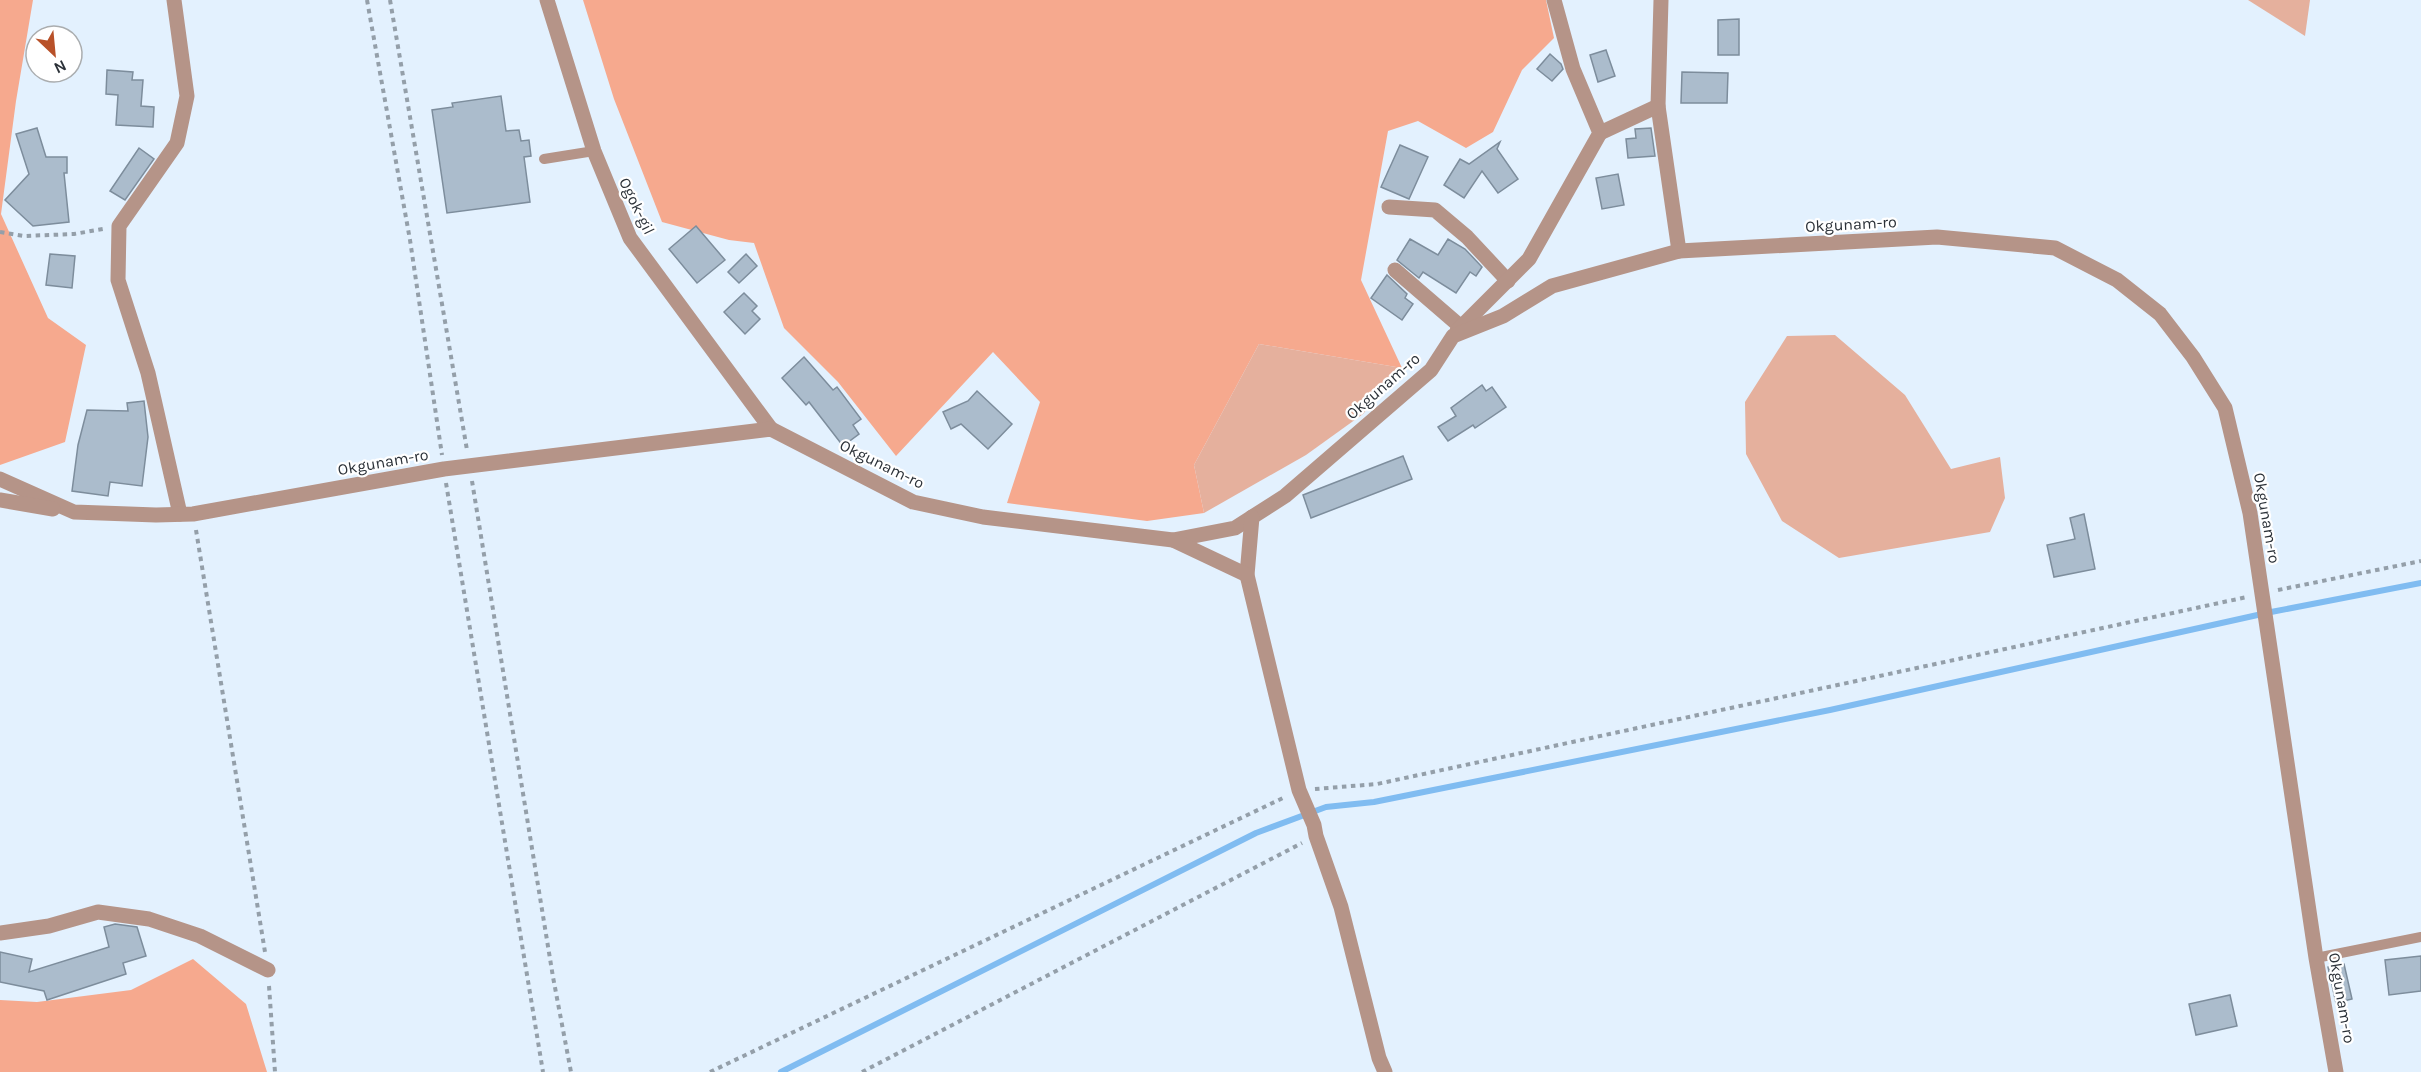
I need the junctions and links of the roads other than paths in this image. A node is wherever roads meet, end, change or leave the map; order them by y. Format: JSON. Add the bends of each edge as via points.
{"nodes":[{"id":1,"x":174,"y":0,"type":"edge"},
{"id":2,"x":548,"y":0,"type":"edge"},
{"id":3,"x":1554,"y":0,"type":"edge"},
{"id":4,"x":1661,"y":0,"type":"edge"},
{"id":5,"x":1658,"y":106,"type":"junction"},
{"id":6,"x":1600,"y":133,"type":"junction"},
{"id":7,"x":594,"y":151,"type":"junction"},
{"id":8,"x":544,"y":159,"type":"dead end"},
{"id":9,"x":1389,"y":207,"type":"dead end"},
{"id":10,"x":1679,"y":251,"type":"junction"},
{"id":11,"x":1395,"y":270,"type":"dead end"},
{"id":12,"x":1508,"y":281,"type":"junction"},
{"id":13,"x":1457,"y":331,"type":"junction"},
{"id":14,"x":771,"y":429,"type":"junction"},
{"id":15,"x":0,"y":479,"type":"edge"},
{"id":16,"x":0,"y":500,"type":"edge"},
{"id":17,"x":74,"y":512,"type":"junction"},
{"id":18,"x":187,"y":514,"type":"junction"},
{"id":19,"x":1252,"y":517,"type":"junction"},
{"id":20,"x":1173,"y":540,"type":"junction"},
{"id":21,"x":1247,"y":575,"type":"junction"},
{"id":22,"x":0,"y":933,"type":"edge"},
{"id":23,"x":2421,"y":937,"type":"edge"},
{"id":24,"x":2316,"y":958,"type":"junction"},
{"id":25,"x":268,"y":970,"type":"road end"},
{"id":26,"x":1385,"y":1072,"type":"edge"},
{"id":27,"x":2336,"y":1072,"type":"edge"}],
"edges":[{"from":1,"to":18,"type":"street","via":[[187,96],[177,143],[118,226],[118,280]]},
{"from":2,"to":7,"type":"street","name":"Ogok-gil"},
{"from":3,"to":6,"type":"street","via":[[1573,69]]},
{"from":4,"to":5,"type":"street"},
{"from":5,"to":6,"type":"street"},
{"from":5,"to":10,"type":"street"},
{"from":6,"to":12,"type":"street","via":[[1529,259]]},
{"from":7,"to":8,"type":"lane"},
{"from":7,"to":14,"type":"street","name":"Ogok-gil","via":[[630,238]]},
{"from":9,"to":12,"type":"street","via":[[1436,210]]},
{"from":10,"to":13,"type":"street","name":"Okgunam-ro","via":[[1552,286],[1503,316]]},
{"from":10,"to":24,"type":"street","name":"Okgunam-ro","via":[[1937,237],[2055,248],[2117,280],[2160,314],[2225,408],[2250,513]]},
{"from":11,"to":13,"type":"street"},
{"from":12,"to":13,"type":"street"},
{"from":13,"to":19,"type":"street","name":"Okgunam-ro","via":[[1431,370],[1285,496]]},
{"from":14,"to":18,"type":"street","name":"Okgunam-ro","via":[[470,465]]},
{"from":14,"to":20,"type":"street","name":"Okgunam-ro","via":[[913,502],[983,517]]},
{"from":15,"to":17,"type":"street","name":"Okgunam-ro"},
{"from":16,"to":17,"type":"street"},
{"from":17,"to":18,"type":"street","name":"Okgunam-ro"},
{"from":19,"to":20,"type":"street","name":"Okgunam-ro","via":[[1235,528]]},
{"from":19,"to":21,"type":"street"},
{"from":20,"to":21,"type":"street"},
{"from":21,"to":26,"type":"street","via":[[1302,795],[1341,908]]},
{"from":22,"to":25,"type":"street","via":[[49,926],[98,912],[149,919],[200,936]]},
{"from":23,"to":24,"type":"lane"},
{"from":24,"to":27,"type":"street","name":"Okgunam-ro"}]}
